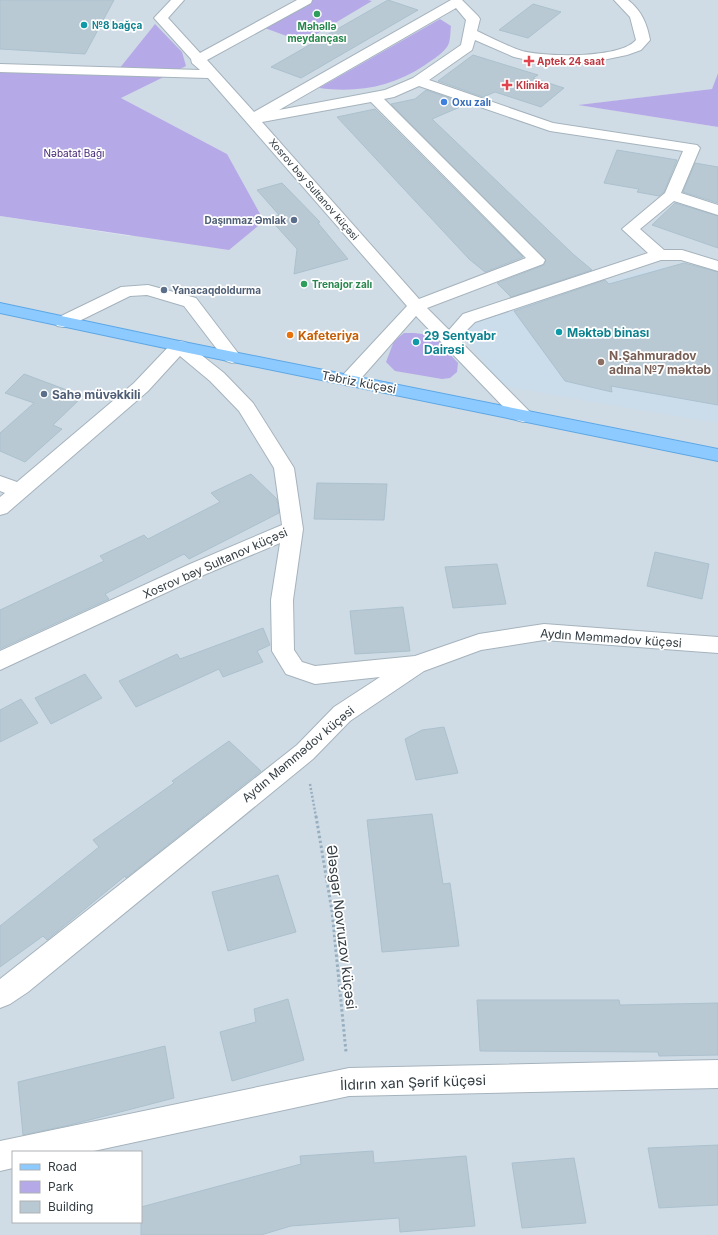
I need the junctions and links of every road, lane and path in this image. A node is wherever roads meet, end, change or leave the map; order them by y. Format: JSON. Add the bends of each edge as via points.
{"nodes":[{"id":1,"x":178,"y":0,"type":"edge"},
{"id":2,"x":306,"y":0,"type":"edge"},
{"id":3,"x":620,"y":0,"type":"edge"},
{"id":4,"x":471,"y":33,"type":"junction"},
{"id":5,"x":197,"y":60,"type":"junction"},
{"id":6,"x":0,"y":68,"type":"edge"},
{"id":7,"x":210,"y":74,"type":"junction"},
{"id":8,"x":418,"y":81,"type":"junction"},
{"id":9,"x":374,"y":96,"type":"junction"},
{"id":10,"x":252,"y":119,"type":"junction"},
{"id":11,"x":672,"y":195,"type":"junction"},
{"id":12,"x":718,"y":210,"type":"edge"},
{"id":13,"x":660,"y":255,"type":"junction"},
{"id":14,"x":718,"y":266,"type":"edge"},
{"id":15,"x":416,"y":306,"type":"junction"},
{"id":16,"x":0,"y":308,"type":"edge"},
{"id":17,"x":63,"y":322,"type":"junction"},
{"id":18,"x":453,"y":344,"type":"junction"},
{"id":19,"x":179,"y":346,"type":"junction"},
{"id":20,"x":232,"y":357,"type":"junction"},
{"id":21,"x":349,"y":380,"type":"junction"},
{"id":22,"x":523,"y":416,"type":"junction"},
{"id":23,"x":718,"y":455,"type":"edge"},
{"id":24,"x":0,"y":482,"type":"edge"},
{"id":25,"x":20,"y":491,"type":"junction"},
{"id":26,"x":0,"y":508,"type":"edge"},
{"id":27,"x":293,"y":529,"type":"junction"},
{"id":28,"x":718,"y":645,"type":"edge"},
{"id":29,"x":0,"y":661,"type":"edge"},
{"id":30,"x":416,"y":665,"type":"junction"},
{"id":31,"x":305,"y":752,"type":"junction"},
{"id":32,"x":0,"y":995,"type":"edge"},
{"id":33,"x":718,"y":1074,"type":"edge"},
{"id":34,"x":349,"y":1082,"type":"junction"},
{"id":35,"x":24,"y":1151,"type":"edge"},
{"id":36,"x":12,"y":1153,"type":"edge"},
{"id":37,"x":0,"y":1156,"type":"edge"}],
"edges":[{"from":1,"to":5,"type":"street","name":"Xosrov bəy Sultanov küçəsi","via":[[160,18]]},
{"from":2,"to":5,"type":"street"},
{"from":3,"to":4,"type":"street","via":[[630,7],[640,20],[643,40],[636,48],[600,58],[551,59],[520,54],[495,46]]},
{"from":4,"to":8,"type":"street","via":[[467,47]]},
{"from":4,"to":10,"type":"street","via":[[473,19],[457,2]]},
{"from":5,"to":7,"type":"street","name":"Xosrov bəy Sultanov küçəsi"},
{"from":6,"to":7,"type":"street"},
{"from":7,"to":10,"type":"street","name":"Xosrov bəy Sultanov küçəsi"},
{"from":8,"to":9,"type":"street","via":[[389,94]]},
{"from":8,"to":11,"type":"street","via":[[550,127],[692,148]]},
{"from":9,"to":10,"type":"street"},
{"from":9,"to":15,"type":"street","via":[[537,260]]},
{"from":10,"to":15,"type":"street","name":"Xosrov bəy Sultanov küçəsi"},
{"from":11,"to":12,"type":"street"},
{"from":11,"to":13,"type":"street","via":[[630,229]]},
{"from":13,"to":14,"type":"street","via":[[682,255]]},
{"from":13,"to":18,"type":"street","via":[[469,318],[459,328]]},
{"from":15,"to":18,"type":"street","name":"Xosrov bəy Sultanov küçəsi"},
{"from":15,"to":21,"type":"street"},
{"from":16,"to":17,"type":"main road","name":"Təbriz küçəsi"},
{"from":17,"to":19,"type":"main road","name":"Təbriz küçəsi"},
{"from":17,"to":20,"type":"street","via":[[127,291],[148,290],[190,302]]},
{"from":18,"to":22,"type":"street","name":"Xosrov bəy Sultanov küçəsi"},
{"from":19,"to":20,"type":"main road","name":"Təbriz küçəsi"},
{"from":19,"to":25,"type":"street","via":[[141,387]]},
{"from":19,"to":27,"type":"street","name":"Xosrov bəy Sultanov küçəsi","via":[[217,377],[246,407],[284,468]]},
{"from":20,"to":21,"type":"main road","name":"Təbriz küçəsi"},
{"from":21,"to":22,"type":"main road","name":"Təbriz küçəsi"},
{"from":22,"to":23,"type":"main road","name":"Təbriz küçəsi"},
{"from":24,"to":25,"type":"street"},
{"from":25,"to":26,"type":"street"},
{"from":27,"to":29,"type":"street","name":"Xosrov bəy Sultanov küçəsi","via":[[198,569]]},
{"from":27,"to":30,"type":"street","via":[[282,600],[283,651],[294,668],[314,675]]},
{"from":28,"to":30,"type":"street","name":"Aydın Məmmədov küçəsi","via":[[544,632],[479,642]]},
{"from":30,"to":31,"type":"street","name":"Aydın Məmmədov küçəsi","via":[[342,714]]},
{"from":31,"to":32,"type":"street","name":"Aydın Məmmədov küçəsi"},
{"from":31,"to":34,"type":"path","name":"Ələsgər Novruzov küçəsi","via":[[332,911]]},
{"from":33,"to":34,"type":"street","name":"İldırın xan Şərif küçəsi"},
{"from":34,"to":35,"type":"street","name":"İldırın xan Şərif küçəsi"},
{"from":36,"to":37,"type":"street"}]}
